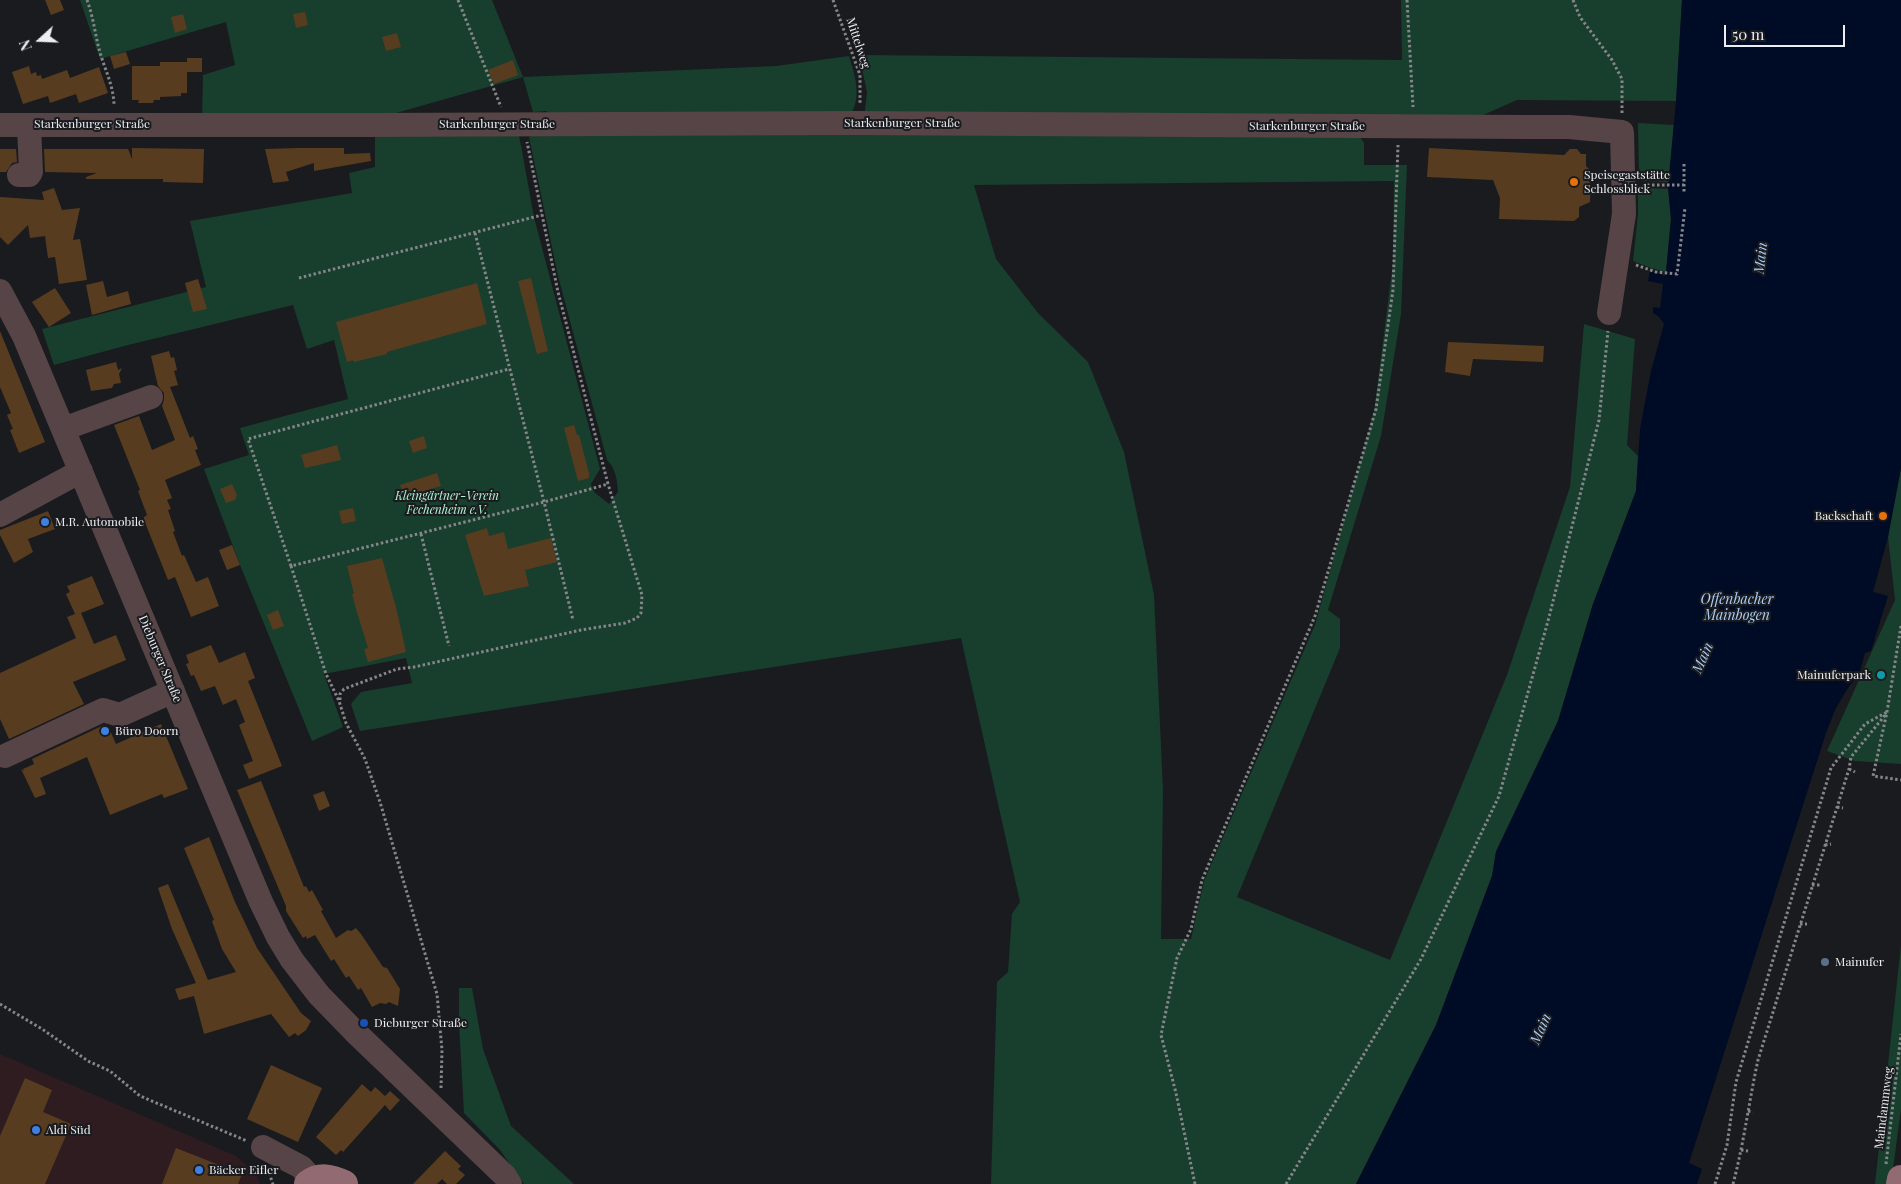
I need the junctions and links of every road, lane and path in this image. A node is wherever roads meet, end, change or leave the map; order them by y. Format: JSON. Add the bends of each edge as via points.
{"nodes":[{"id":1,"x":88,"y":0,"type":"edge"},
{"id":2,"x":458,"y":0,"type":"edge"},
{"id":3,"x":833,"y":0,"type":"edge"},
{"id":4,"x":1407,"y":0,"type":"edge"},
{"id":5,"x":1573,"y":0,"type":"edge"},
{"id":6,"x":856,"y":123,"type":"junction"},
{"id":7,"x":113,"y":124,"type":"junction"},
{"id":8,"x":516,"y":124,"type":"junction"},
{"id":9,"x":0,"y":125,"type":"edge"},
{"id":10,"x":29,"y":125,"type":"junction"},
{"id":11,"x":1406,"y":126,"type":"junction"},
{"id":12,"x":1622,"y":132,"type":"junction"},
{"id":13,"x":1684,"y":164,"type":"dead end"},
{"id":14,"x":19,"y":175,"type":"dead end"},
{"id":15,"x":1623,"y":185,"type":"junction"},
{"id":16,"x":1684,"y":185,"type":"junction"},
{"id":17,"x":1684,"y":193,"type":"dead end"},
{"id":18,"x":1685,"y":208,"type":"dead end"},
{"id":19,"x":542,"y":215,"type":"junction"},
{"id":20,"x":475,"y":234,"type":"junction"},
{"id":21,"x":1617,"y":258,"type":"junction"},
{"id":22,"x":299,"y":278,"type":"dead end"},
{"id":23,"x":0,"y":291,"type":"edge"},
{"id":24,"x":1609,"y":312,"type":"joint"},
{"id":25,"x":509,"y":369,"type":"junction"},
{"id":26,"x":151,"y":397,"type":"dead end"},
{"id":27,"x":63,"y":429,"type":"junction"},
{"id":28,"x":81,"y":471,"type":"junction"},
{"id":29,"x":608,"y":484,"type":"junction"},
{"id":30,"x":544,"y":502,"type":"junction"},
{"id":31,"x":0,"y":515,"type":"edge"},
{"id":32,"x":420,"y":534,"type":"junction"},
{"id":33,"x":291,"y":566,"type":"junction"},
{"id":34,"x":572,"y":620,"type":"dead end"},
{"id":35,"x":1901,"y":626,"type":"edge"},
{"id":36,"x":449,"y":646,"type":"dead end"},
{"id":37,"x":173,"y":692,"type":"junction"},
{"id":38,"x":340,"y":701,"type":"junction"},
{"id":39,"x":1887,"y":712,"type":"junction"},
{"id":40,"x":5,"y":756,"type":"dead end"},
{"id":41,"x":1849,"y":769,"type":"junction"},
{"id":42,"x":1855,"y":772,"type":"dead end"},
{"id":43,"x":1901,"y":780,"type":"edge"},
{"id":44,"x":1837,"y":807,"type":"junction"},
{"id":45,"x":1843,"y":808,"type":"dead end"},
{"id":46,"x":1831,"y":844,"type":"dead end"},
{"id":47,"x":1825,"y":845,"type":"junction"},
{"id":48,"x":1812,"y":885,"type":"junction"},
{"id":49,"x":1821,"y":885,"type":"dead end"},
{"id":50,"x":1800,"y":924,"type":"junction"},
{"id":51,"x":1807,"y":924,"type":"dead end"},
{"id":52,"x":1777,"y":1000,"type":"junction"},
{"id":53,"x":1782,"y":1000,"type":"dead end"},
{"id":54,"x":0,"y":1004,"type":"edge"},
{"id":55,"x":1901,"y":1034,"type":"edge"},
{"id":56,"x":1766,"y":1036,"type":"junction"},
{"id":57,"x":1770,"y":1038,"type":"dead end"},
{"id":58,"x":429,"y":1104,"type":"junction"},
{"id":59,"x":1748,"y":1111,"type":"junction"},
{"id":60,"x":1753,"y":1112,"type":"dead end"},
{"id":61,"x":263,"y":1147,"type":"joint"},
{"id":62,"x":1741,"y":1150,"type":"junction"},
{"id":63,"x":1748,"y":1151,"type":"dead end"},
{"id":64,"x":1896,"y":1176,"type":"edge"},
{"id":65,"x":310,"y":1182,"type":"edge"},
{"id":66,"x":344,"y":1184,"type":"edge"},
{"id":67,"x":510,"y":1184,"type":"edge"},
{"id":68,"x":1195,"y":1184,"type":"edge"},
{"id":69,"x":1286,"y":1184,"type":"edge"},
{"id":70,"x":1715,"y":1184,"type":"edge"},
{"id":71,"x":1733,"y":1184,"type":"edge"}],
"edges":[{"from":1,"to":7,"type":"path","via":[[114,97]]},
{"from":2,"to":8,"type":"path"},
{"from":3,"to":6,"type":"path","name":"Mittelweg","via":[[860,75],[861,99]]},
{"from":4,"to":11,"type":"path"},
{"from":5,"to":12,"type":"path","via":[[1580,17],[1622,79]]},
{"from":6,"to":8,"type":"street","name":"Starkenburger Straße"},
{"from":6,"to":11,"type":"street","name":"Starkenburger Straße"},
{"from":7,"to":8,"type":"street","name":"Starkenburger Straße"},
{"from":7,"to":10,"type":"street","name":"Starkenburger Straße"},
{"from":8,"to":19,"type":"path","via":[[526,137]]},
{"from":9,"to":10,"type":"street","name":"Starkenburger Straße"},
{"from":10,"to":14,"type":"street","via":[[31,172]]},
{"from":11,"to":12,"type":"street","name":"Starkenburger Straße","via":[[1569,128]]},
{"from":11,"to":68,"type":"path","via":[[1393,290],[1376,409],[1316,616],[1202,880],[1191,929],[1176,958],[1162,1035]]},
{"from":12,"to":15,"type":"street"},
{"from":13,"to":16,"type":"path"},
{"from":15,"to":16,"type":"path"},
{"from":15,"to":21,"type":"street","via":[[1624,214]]},
{"from":16,"to":17,"type":"path"},
{"from":18,"to":21,"type":"path","via":[[1677,274],[1656,272]]},
{"from":19,"to":20,"type":"path"},
{"from":19,"to":29,"type":"path","via":[[558,292]]},
{"from":20,"to":22,"type":"path"},
{"from":20,"to":25,"type":"path"},
{"from":21,"to":24,"type":"street"},
{"from":23,"to":27,"type":"street","name":"Dieburger Straße","via":[[24,336]]},
{"from":24,"to":69,"type":"path","via":[[1599,420],[1548,621],[1498,796],[1421,958]]},
{"from":25,"to":30,"type":"path"},
{"from":25,"to":33,"type":"path","via":[[248,440]]},
{"from":26,"to":27,"type":"street"},
{"from":27,"to":28,"type":"street","name":"Dieburger Straße"},
{"from":28,"to":31,"type":"street"},
{"from":28,"to":37,"type":"street","name":"Dieburger Straße"},
{"from":29,"to":30,"type":"path"},
{"from":29,"to":38,"type":"path","via":[[642,595],[641,613],[637,618],[397,669],[344,689]]},
{"from":30,"to":32,"type":"path"},
{"from":30,"to":34,"type":"path"},
{"from":32,"to":33,"type":"path"},
{"from":32,"to":36,"type":"path"},
{"from":33,"to":38,"type":"path","via":[[326,674]]},
{"from":35,"to":39,"type":"path"},
{"from":37,"to":40,"type":"street","via":[[120,715],[103,710]]},
{"from":37,"to":58,"type":"street","name":"Dieburger Straße","via":[[261,902],[292,960],[334,1011]]},
{"from":38,"to":58,"type":"path","via":[[346,723],[365,759],[380,802],[437,994],[442,1050],[441,1090]]},
{"from":39,"to":41,"type":"path","via":[[1851,757]]},
{"from":39,"to":43,"type":"path","via":[[1873,776]]},
{"from":39,"to":70,"type":"path","via":[[1865,724],[1831,768],[1736,1082],[1727,1145]]},
{"from":41,"to":42,"type":"path"},
{"from":41,"to":44,"type":"path"},
{"from":44,"to":45,"type":"path"},
{"from":44,"to":47,"type":"path"},
{"from":46,"to":47,"type":"path"},
{"from":47,"to":48,"type":"path"},
{"from":48,"to":49,"type":"path"},
{"from":48,"to":50,"type":"path"},
{"from":50,"to":51,"type":"path"},
{"from":50,"to":52,"type":"path"},
{"from":52,"to":53,"type":"path"},
{"from":52,"to":56,"type":"path"},
{"from":54,"to":61,"type":"path","via":[[88,1061],[110,1071],[140,1096]]},
{"from":55,"to":64,"type":"path","name":"Maindammweg"},
{"from":56,"to":57,"type":"path"},
{"from":56,"to":59,"type":"path"},
{"from":58,"to":67,"type":"street","name":"Dieburger Straße"},
{"from":59,"to":60,"type":"path"},
{"from":59,"to":62,"type":"path"},
{"from":61,"to":65,"type":"street","via":[[301,1167]]},
{"from":62,"to":63,"type":"path"},
{"from":62,"to":71,"type":"path"},
{"from":65,"to":66,"type":"main road","via":[[328,1178]]}]}
